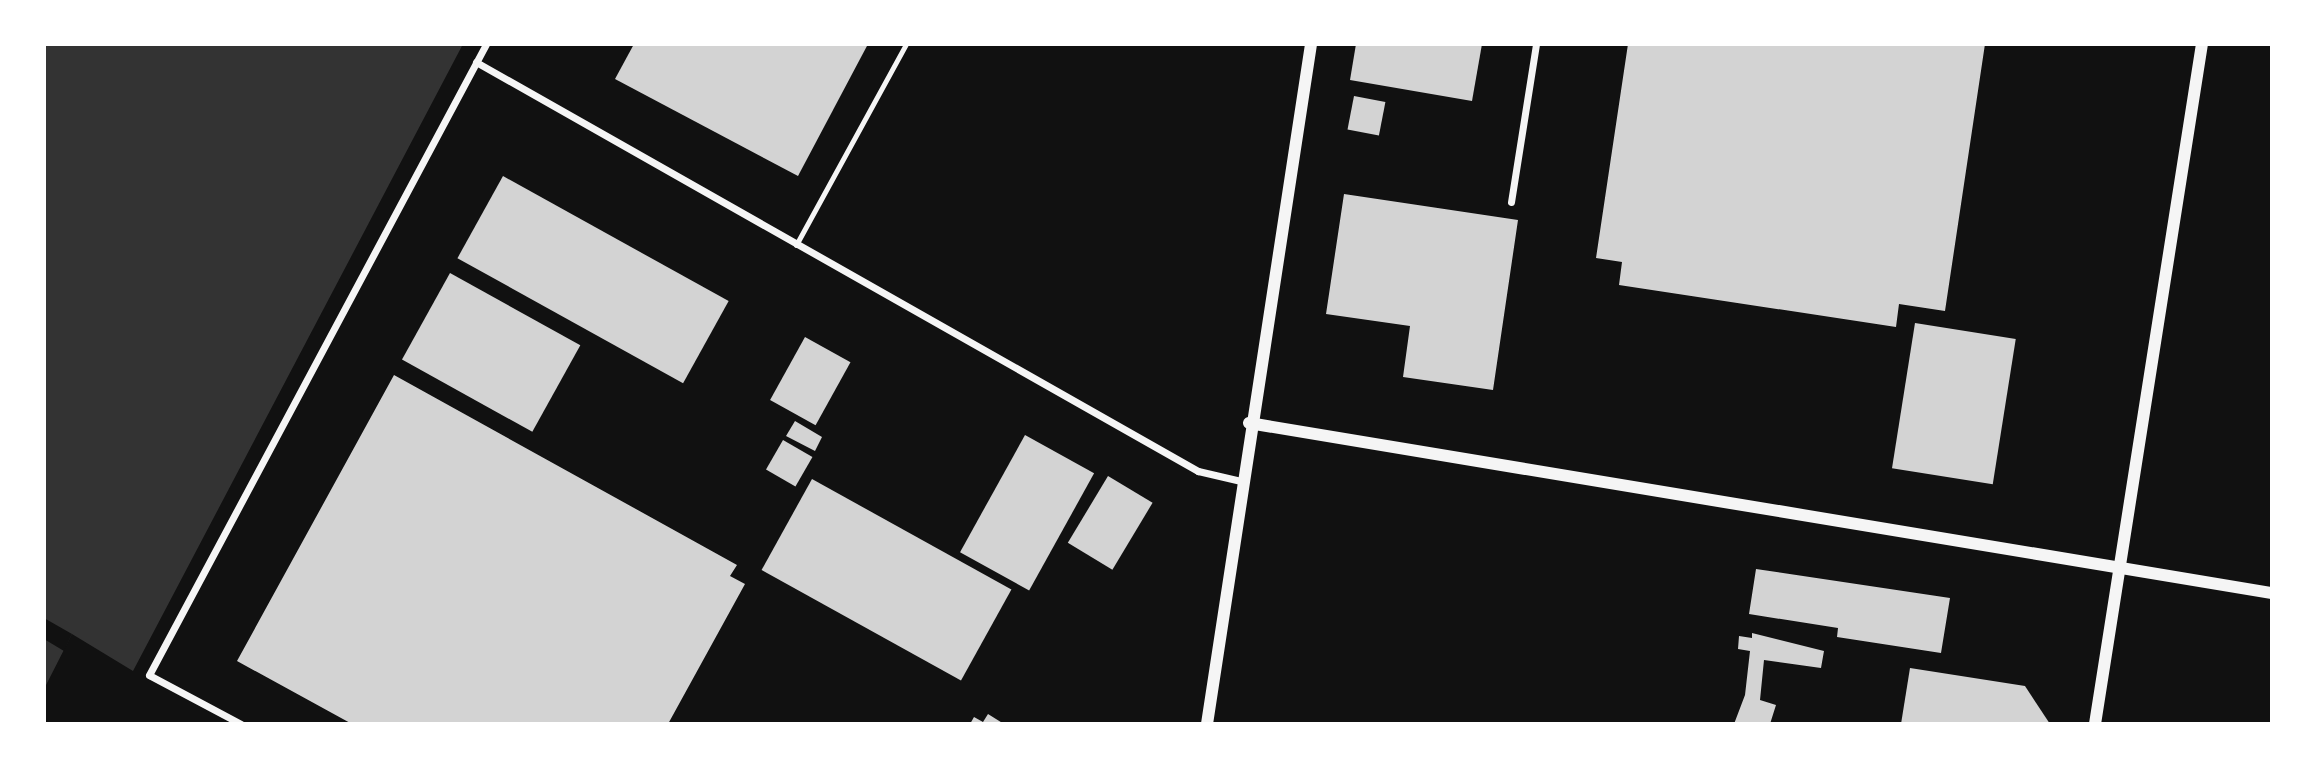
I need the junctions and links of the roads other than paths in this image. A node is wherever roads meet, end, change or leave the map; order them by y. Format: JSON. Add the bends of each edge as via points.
{"nodes":[{"id":1,"x":486,"y":44,"type":"edge"},
{"id":2,"x":906,"y":44,"type":"edge"},
{"id":3,"x":1311,"y":44,"type":"edge"},
{"id":4,"x":1536,"y":44,"type":"edge"},
{"id":5,"x":2202,"y":44,"type":"edge"},
{"id":6,"x":477,"y":62,"type":"junction"},
{"id":7,"x":1511,"y":202,"type":"dead end"},
{"id":8,"x":796,"y":245,"type":"junction"},
{"id":9,"x":1249,"y":423,"type":"junction"},
{"id":10,"x":1241,"y":481,"type":"junction"},
{"id":11,"x":2118,"y":568,"type":"junction"},
{"id":12,"x":2272,"y":593,"type":"edge"},
{"id":13,"x":240,"y":724,"type":"edge"},
{"id":14,"x":1207,"y":724,"type":"edge"},
{"id":15,"x":2095,"y":724,"type":"edge"}],
"edges":[{"from":1,"to":6,"type":"street"},
{"from":2,"to":8,"type":"lane"},
{"from":3,"to":9,"type":"street"},
{"from":4,"to":7,"type":"street"},
{"from":5,"to":11,"type":"street"},
{"from":6,"to":8,"type":"street"},
{"from":6,"to":13,"type":"street","via":[[149,675]]},
{"from":8,"to":10,"type":"street","via":[[1198,471]]},
{"from":9,"to":10,"type":"street"},
{"from":9,"to":11,"type":"street"},
{"from":10,"to":14,"type":"street"},
{"from":11,"to":12,"type":"street"},
{"from":11,"to":15,"type":"street"}]}
